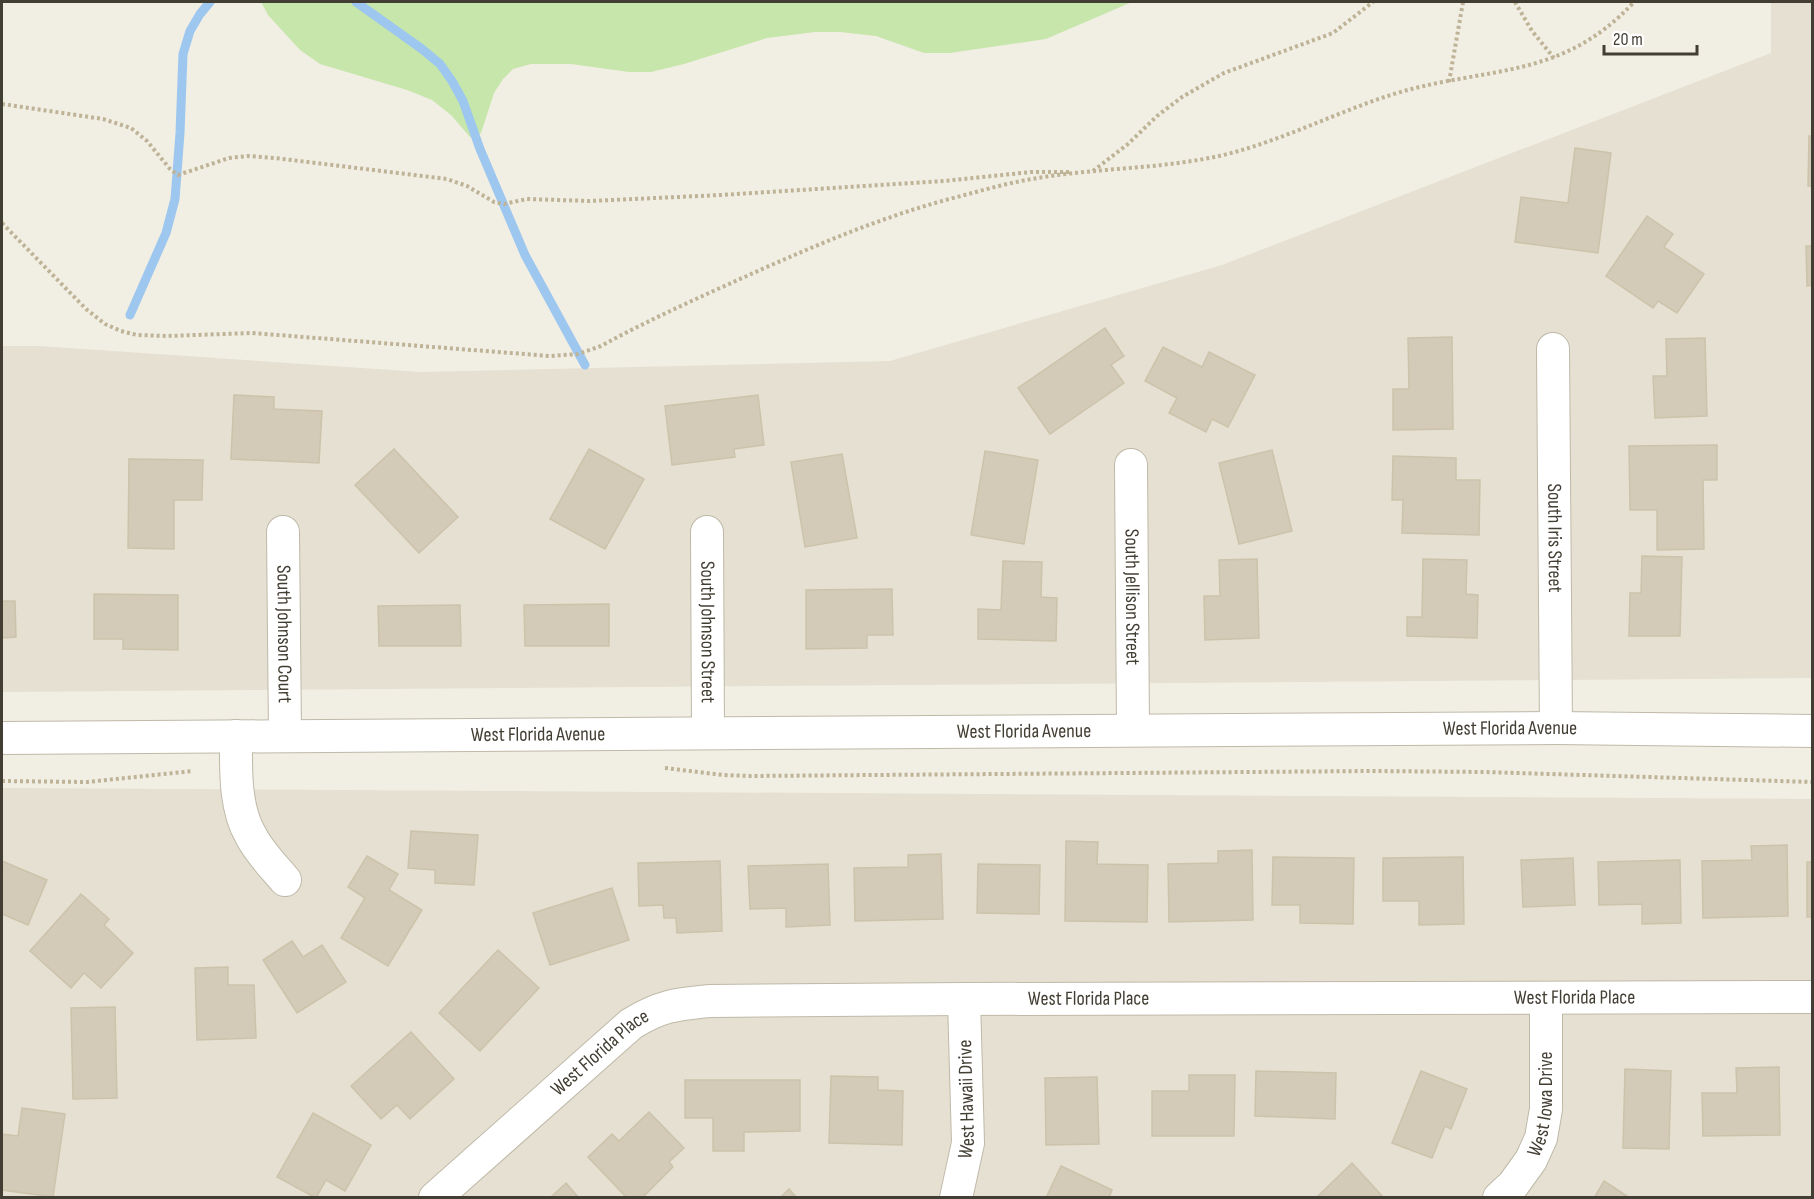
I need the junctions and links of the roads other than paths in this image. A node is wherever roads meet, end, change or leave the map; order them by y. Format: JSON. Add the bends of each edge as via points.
{"nodes":[{"id":1,"x":1553,"y":350,"type":"dead end"},
{"id":2,"x":1131,"y":465,"type":"dead end"},
{"id":3,"x":283,"y":532,"type":"dead end"},
{"id":4,"x":706,"y":532,"type":"dead end"},
{"id":5,"x":1556,"y":728,"type":"junction"},
{"id":6,"x":1133,"y":729,"type":"junction"},
{"id":7,"x":1812,"y":731,"type":"edge"},
{"id":8,"x":708,"y":733,"type":"junction"},
{"id":9,"x":285,"y":735,"type":"junction"},
{"id":10,"x":236,"y":736,"type":"junction"},
{"id":11,"x":2,"y":738,"type":"edge"},
{"id":12,"x":285,"y":880,"type":"dead end"},
{"id":13,"x":1812,"y":996,"type":"edge"},
{"id":14,"x":1546,"y":998,"type":"junction"},
{"id":15,"x":964,"y":999,"type":"junction"},
{"id":16,"x":435,"y":1197,"type":"edge"},
{"id":17,"x":956,"y":1197,"type":"edge"},
{"id":18,"x":1499,"y":1197,"type":"edge"}],
"edges":[{"from":1,"to":5,"type":"street","name":"South Iris Street"},
{"from":2,"to":6,"type":"street","name":"South Jellison Street"},
{"from":3,"to":9,"type":"street","name":"South Johnson Court"},
{"from":4,"to":8,"type":"street","name":"South Johnson Street"},
{"from":5,"to":6,"type":"street","name":"West Florida Avenue"},
{"from":5,"to":7,"type":"street","name":"West Florida Avenue"},
{"from":6,"to":8,"type":"street","name":"West Florida Avenue"},
{"from":8,"to":9,"type":"street","name":"West Florida Avenue"},
{"from":9,"to":10,"type":"street","name":"West Florida Avenue"},
{"from":10,"to":11,"type":"street","name":"West Florida Avenue"},
{"from":10,"to":12,"type":"street","via":[[240,804],[249,834]]},
{"from":13,"to":14,"type":"street","name":"West Florida Place"},
{"from":14,"to":15,"type":"street","name":"West Florida Place"},
{"from":14,"to":18,"type":"street","name":"West Iowa Drive","via":[[1546,1109],[1541,1138],[1531,1160]]},
{"from":15,"to":16,"type":"street","name":"West Florida Place","via":[[710,1001],[663,1007],[617,1034]]},
{"from":15,"to":17,"type":"street","name":"West Hawaii Drive","via":[[968,1143]]}]}
